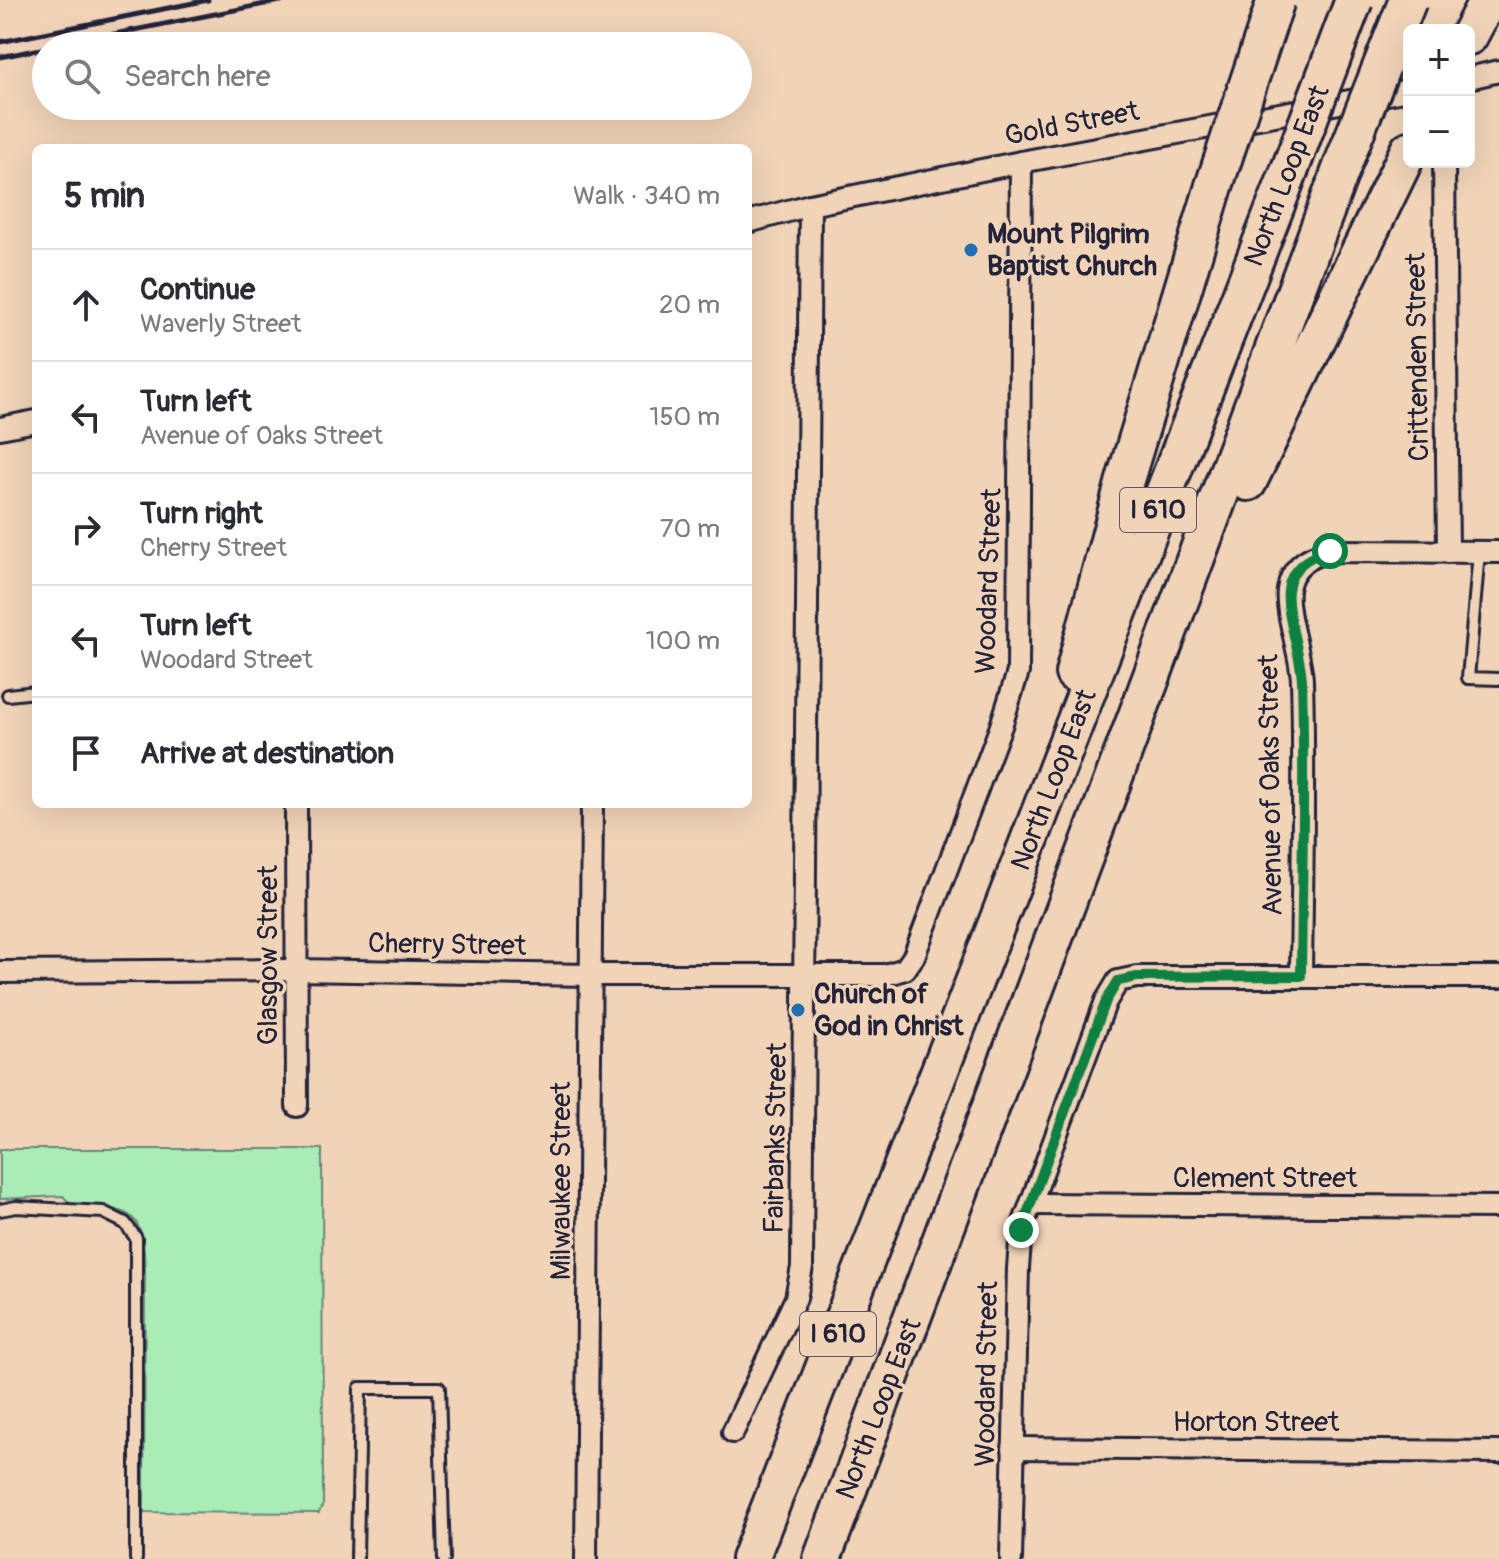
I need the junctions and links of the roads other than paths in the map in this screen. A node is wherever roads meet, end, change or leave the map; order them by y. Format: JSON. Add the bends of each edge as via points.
{"nodes":[{"id":1,"x":1276,"y":0,"type":"edge"},
{"id":2,"x":1354,"y":0,"type":"edge"},
{"id":3,"x":1408,"y":0,"type":"edge"},
{"id":4,"x":1488,"y":0,"type":"edge"},
{"id":5,"x":1475,"y":25,"type":"edge"},
{"id":6,"x":1499,"y":71,"type":"edge"},
{"id":7,"x":1475,"y":77,"type":"edge"},
{"id":8,"x":1403,"y":91,"type":"edge"},
{"id":9,"x":1021,"y":162,"type":"junction"},
{"id":10,"x":1403,"y":162,"type":"edge"},
{"id":11,"x":1444,"y":168,"type":"edge"},
{"id":12,"x":810,"y":205,"type":"junction"},
{"id":13,"x":752,"y":221,"type":"edge"},
{"id":14,"x":32,"y":422,"type":"edge"},
{"id":15,"x":0,"y":428,"type":"edge"},
{"id":16,"x":1448,"y":552,"type":"junction"},
{"id":17,"x":1489,"y":552,"type":"edge"},
{"id":18,"x":1155,"y":674,"type":"junction"},
{"id":19,"x":1499,"y":679,"type":"edge"},
{"id":20,"x":32,"y":692,"type":"edge"},
{"id":21,"x":8,"y":695,"type":"dead end"},
{"id":22,"x":296,"y":808,"type":"edge"},
{"id":23,"x":592,"y":808,"type":"edge"},
{"id":24,"x":1027,"y":850,"type":"junction"},
{"id":25,"x":295,"y":970,"type":"junction"},
{"id":26,"x":0,"y":972,"type":"edge"},
{"id":27,"x":893,"y":973,"type":"joint"},
{"id":28,"x":590,"y":975,"type":"junction"},
{"id":29,"x":806,"y":975,"type":"junction"},
{"id":30,"x":1301,"y":976,"type":"junction"},
{"id":31,"x":1499,"y":977,"type":"edge"},
{"id":32,"x":297,"y":1106,"type":"dead end"},
{"id":33,"x":1031,"y":1204,"type":"junction"},
{"id":34,"x":1499,"y":1207,"type":"edge"},
{"id":35,"x":0,"y":1210,"type":"edge"},
{"id":36,"x":733,"y":1432,"type":"dead end"},
{"id":37,"x":1013,"y":1448,"type":"junction"},
{"id":38,"x":1499,"y":1452,"type":"edge"},
{"id":39,"x":136,"y":1559,"type":"edge"},
{"id":40,"x":357,"y":1559,"type":"edge"},
{"id":41,"x":444,"y":1559,"type":"edge"},
{"id":42,"x":586,"y":1559,"type":"edge"},
{"id":43,"x":750,"y":1559,"type":"edge"},
{"id":44,"x":822,"y":1559,"type":"edge"},
{"id":45,"x":1011,"y":1559,"type":"edge"}],
"edges":[{"from":1,"to":24,"type":"highway","bridge":true,"via":[[1125,480]]},
{"from":2,"to":24,"type":"highway","name":"North Loop East","number":"I 610","bridge":true},
{"from":3,"to":18,"type":"highway","name":"North Loop East","number":"I 610","bridge":true},
{"from":4,"to":5,"type":"highway"},
{"from":6,"to":7,"type":"street"},
{"from":8,"to":9,"type":"street","name":"Gold Street"},
{"from":9,"to":12,"type":"street","name":"Gold Street"},
{"from":9,"to":27,"type":"street","name":"Woodard Street","via":[[1018,672],[914,956],[905,969]]},
{"from":10,"to":18,"type":"highway"},
{"from":11,"to":16,"type":"street","name":"Crittenden Street"},
{"from":12,"to":13,"type":"street","name":"Gold Street"},
{"from":12,"to":29,"type":"street","name":"Fairbanks Street"},
{"from":14,"to":15,"type":"street"},
{"from":16,"to":17,"type":"street"},
{"from":16,"to":30,"type":"street","name":"Avenue of Oaks Street","via":[[1330,551],[1314,555],[1292,575],[1288,594],[1302,675]]},
{"from":17,"to":19,"type":"lane","via":[[1468,678]]},
{"from":18,"to":44,"type":"highway","name":"North Loop East","number":"I 610"},
{"from":20,"to":21,"type":"lane"},
{"from":22,"to":25,"type":"street","name":"Glasgow Street"},
{"from":23,"to":28,"type":"street","name":"Milwaukee Street"},
{"from":24,"to":43,"type":"highway","name":"North Loop East","number":"I 610"},
{"from":25,"to":26,"type":"street","name":"Cherry Street"},
{"from":25,"to":28,"type":"street","name":"Cherry Street"},
{"from":25,"to":32,"type":"street","name":"Glasgow Street"},
{"from":27,"to":29,"type":"street","name":"Cherry Street"},
{"from":28,"to":29,"type":"street","name":"Cherry Street"},
{"from":28,"to":42,"type":"street","name":"Milwaukee Street"},
{"from":29,"to":36,"type":"street","name":"Fairbanks Street","via":[[802,1267],[796,1298]]},
{"from":30,"to":31,"type":"street"},
{"from":30,"to":33,"type":"street","name":"Woodard Street","via":[[1118,981]]},
{"from":33,"to":34,"type":"street","name":"Clement Street"},
{"from":33,"to":37,"type":"street","name":"Woodard Street","via":[[1021,1230],[1018,1268]]},
{"from":35,"to":39,"type":"lane","via":[[103,1212],[125,1223],[136,1238]]},
{"from":37,"to":38,"type":"street","name":"Horton Street"},
{"from":37,"to":45,"type":"street","name":"Woodard Street"},
{"from":40,"to":41,"type":"lane","via":[[360,1388],[439,1388]]}]}
